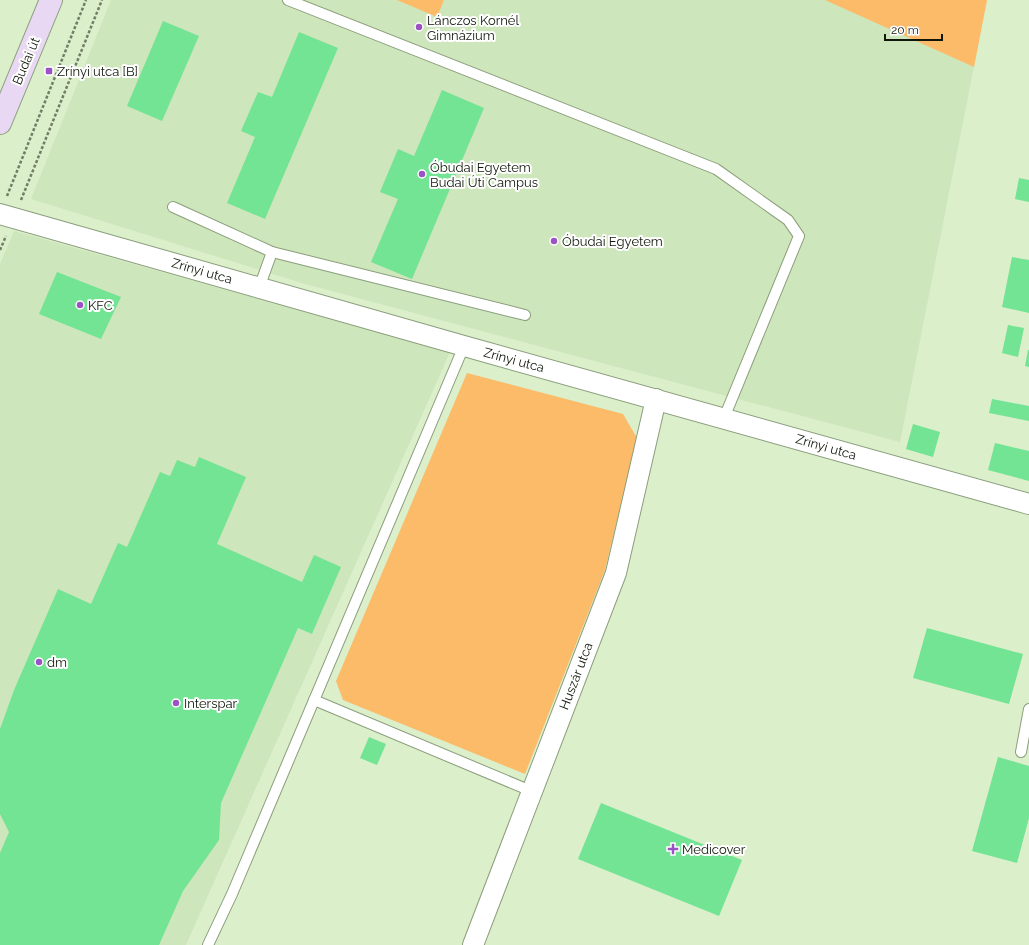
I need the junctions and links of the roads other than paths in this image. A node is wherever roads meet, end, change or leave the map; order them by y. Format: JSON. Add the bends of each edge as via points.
{"nodes":[{"id":1,"x":52,"y":0,"type":"edge"},
{"id":2,"x":288,"y":0,"type":"edge"},
{"id":3,"x":0,"y":123,"type":"edge"},
{"id":4,"x":173,"y":207,"type":"dead end"},
{"id":5,"x":5,"y":215,"type":"edge"},
{"id":6,"x":272,"y":252,"type":"junction"},
{"id":7,"x":259,"y":288,"type":"junction"},
{"id":8,"x":525,"y":315,"type":"dead end"},
{"id":9,"x":464,"y":346,"type":"junction"},
{"id":10,"x":656,"y":399,"type":"junction"},
{"id":11,"x":724,"y":418,"type":"junction"},
{"id":12,"x":1029,"y":504,"type":"edge"},
{"id":13,"x":314,"y":700,"type":"junction"},
{"id":14,"x":1029,"y":709,"type":"edge"},
{"id":15,"x":1021,"y":752,"type":"dead end"},
{"id":16,"x":531,"y":791,"type":"junction"},
{"id":17,"x":208,"y":945,"type":"edge"},
{"id":18,"x":473,"y":945,"type":"edge"}],
"edges":[{"from":1,"to":3,"type":"main road","name":"Budai út"},
{"from":2,"to":11,"type":"lane","via":[[716,169],[788,220],[799,236]]},
{"from":4,"to":6,"type":"lane"},
{"from":5,"to":7,"type":"street","name":"Zrínyi utca"},
{"from":6,"to":7,"type":"lane"},
{"from":6,"to":8,"type":"lane"},
{"from":7,"to":9,"type":"street","name":"Zrínyi utca"},
{"from":9,"to":10,"type":"street","name":"Zrínyi utca"},
{"from":9,"to":13,"type":"lane"},
{"from":10,"to":11,"type":"street","name":"Zrínyi utca"},
{"from":10,"to":16,"type":"street","name":"Huszár utca","via":[[616,573]]},
{"from":11,"to":12,"type":"street","name":"Zrínyi utca"},
{"from":13,"to":16,"type":"lane"},
{"from":13,"to":17,"type":"lane"},
{"from":14,"to":15,"type":"lane"},
{"from":16,"to":18,"type":"street","name":"Huszár utca"}]}
